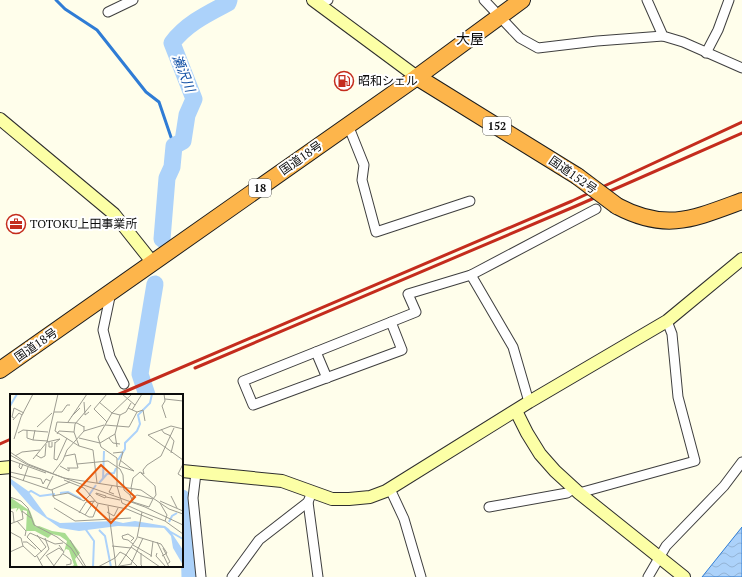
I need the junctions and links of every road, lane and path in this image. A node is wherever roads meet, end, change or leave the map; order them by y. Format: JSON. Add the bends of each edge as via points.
{"nodes":[{"id":1,"x":133,"y":0,"type":"edge"},
{"id":2,"x":484,"y":0,"type":"edge"},
{"id":3,"x":522,"y":0,"type":"edge"},
{"id":4,"x":647,"y":0,"type":"edge"},
{"id":5,"x":729,"y":0,"type":"edge"},
{"id":6,"x":319,"y":1,"type":"edge"},
{"id":7,"x":108,"y":12,"type":"dead end"},
{"id":8,"x":500,"y":16,"type":"junction"},
{"id":9,"x":663,"y":36,"type":"junction"},
{"id":10,"x":706,"y":52,"type":"junction"},
{"id":11,"x":742,"y":68,"type":"edge"},
{"id":12,"x":417,"y":77,"type":"junction"},
{"id":13,"x":0,"y":119,"type":"edge"},
{"id":14,"x":348,"y":125,"type":"junction"},
{"id":15,"x":470,"y":201,"type":"dead end"},
{"id":16,"x":742,"y":201,"type":"edge"},
{"id":17,"x":596,"y":209,"type":"dead end"},
{"id":18,"x":742,"y":259,"type":"edge"},
{"id":19,"x":152,"y":263,"type":"junction"},
{"id":20,"x":472,"y":275,"type":"junction"},
{"id":21,"x":111,"y":292,"type":"junction"},
{"id":22,"x":667,"y":321,"type":"junction"},
{"id":23,"x":391,"y":322,"type":"junction"},
{"id":24,"x":316,"y":352,"type":"junction"},
{"id":25,"x":0,"y":370,"type":"edge"},
{"id":26,"x":327,"y":378,"type":"junction"},
{"id":27,"x":124,"y":384,"type":"dead end"},
{"id":28,"x":529,"y":402,"type":"junction"},
{"id":29,"x":516,"y":410,"type":"junction"},
{"id":30,"x":742,"y":462,"type":"edge"},
{"id":31,"x":10,"y":466,"type":"edge"},
{"id":32,"x":0,"y":468,"type":"edge"},
{"id":33,"x":189,"y":472,"type":"edge"},
{"id":34,"x":390,"y":489,"type":"junction"},
{"id":35,"x":577,"y":491,"type":"junction"},
{"id":36,"x":310,"y":497,"type":"junction"},
{"id":37,"x":488,"y":507,"type":"dead end"},
{"id":38,"x":659,"y":557,"type":"junction"},
{"id":39,"x":201,"y":577,"type":"edge"},
{"id":40,"x":232,"y":577,"type":"edge"},
{"id":41,"x":318,"y":577,"type":"edge"},
{"id":42,"x":421,"y":577,"type":"edge"},
{"id":43,"x":648,"y":577,"type":"edge"},
{"id":44,"x":684,"y":577,"type":"edge"}],
"edges":[{"from":1,"to":7,"type":"street"},
{"from":2,"to":8,"type":"street"},
{"from":3,"to":8,"type":"highway","name":"国道18号","number":"18"},
{"from":4,"to":9,"type":"street"},
{"from":5,"to":10,"type":"street","via":[[718,30]]},
{"from":6,"to":12,"type":"street"},
{"from":8,"to":9,"type":"street","via":[[520,38],[538,48]]},
{"from":8,"to":12,"type":"highway","name":"国道18号","number":"18"},
{"from":9,"to":10,"type":"street"},
{"from":10,"to":11,"type":"street"},
{"from":12,"to":14,"type":"highway","name":"国道18号","number":"18"},
{"from":12,"to":16,"type":"highway","name":"国道152号","number":"152","bridge":true,"via":[[577,176],[632,214],[663,222],[681,221]]},
{"from":13,"to":19,"type":"street","via":[[114,214]]},
{"from":14,"to":15,"type":"street","via":[[364,165],[362,180],[376,232]]},
{"from":14,"to":19,"type":"highway","name":"国道18号","number":"18"},
{"from":17,"to":20,"type":"street"},
{"from":18,"to":22,"type":"street"},
{"from":19,"to":21,"type":"highway","name":"国道18号","number":"18"},
{"from":20,"to":23,"type":"street","via":[[408,294],[416,312]]},
{"from":20,"to":28,"type":"street","via":[[513,347]]},
{"from":21,"to":25,"type":"highway","name":"国道18号","number":"18"},
{"from":21,"to":27,"type":"street","via":[[103,330],[110,357]]},
{"from":22,"to":28,"type":"street"},
{"from":22,"to":35,"type":"street","via":[[672,334],[678,397],[695,461]]},
{"from":23,"to":24,"type":"street"},
{"from":23,"to":26,"type":"street","via":[[402,350]]},
{"from":24,"to":26,"type":"street"},
{"from":24,"to":26,"type":"street","via":[[243,381],[253,406]]},
{"from":28,"to":29,"type":"street"},
{"from":29,"to":34,"type":"street"},
{"from":29,"to":35,"type":"street","via":[[540,454],[554,471]]},
{"from":30,"to":38,"type":"street","via":[[724,486],[666,546]]},
{"from":31,"to":32,"type":"street"},
{"from":33,"to":36,"type":"street","via":[[282,481]]},
{"from":33,"to":39,"type":"street"},
{"from":34,"to":36,"type":"street","via":[[370,497],[349,500]]},
{"from":34,"to":42,"type":"street","via":[[404,519]]},
{"from":35,"to":37,"type":"street"},
{"from":35,"to":38,"type":"street"},
{"from":36,"to":40,"type":"street","via":[[259,540]]},
{"from":36,"to":41,"type":"street"},
{"from":38,"to":43,"type":"street"},
{"from":38,"to":44,"type":"street"}]}
